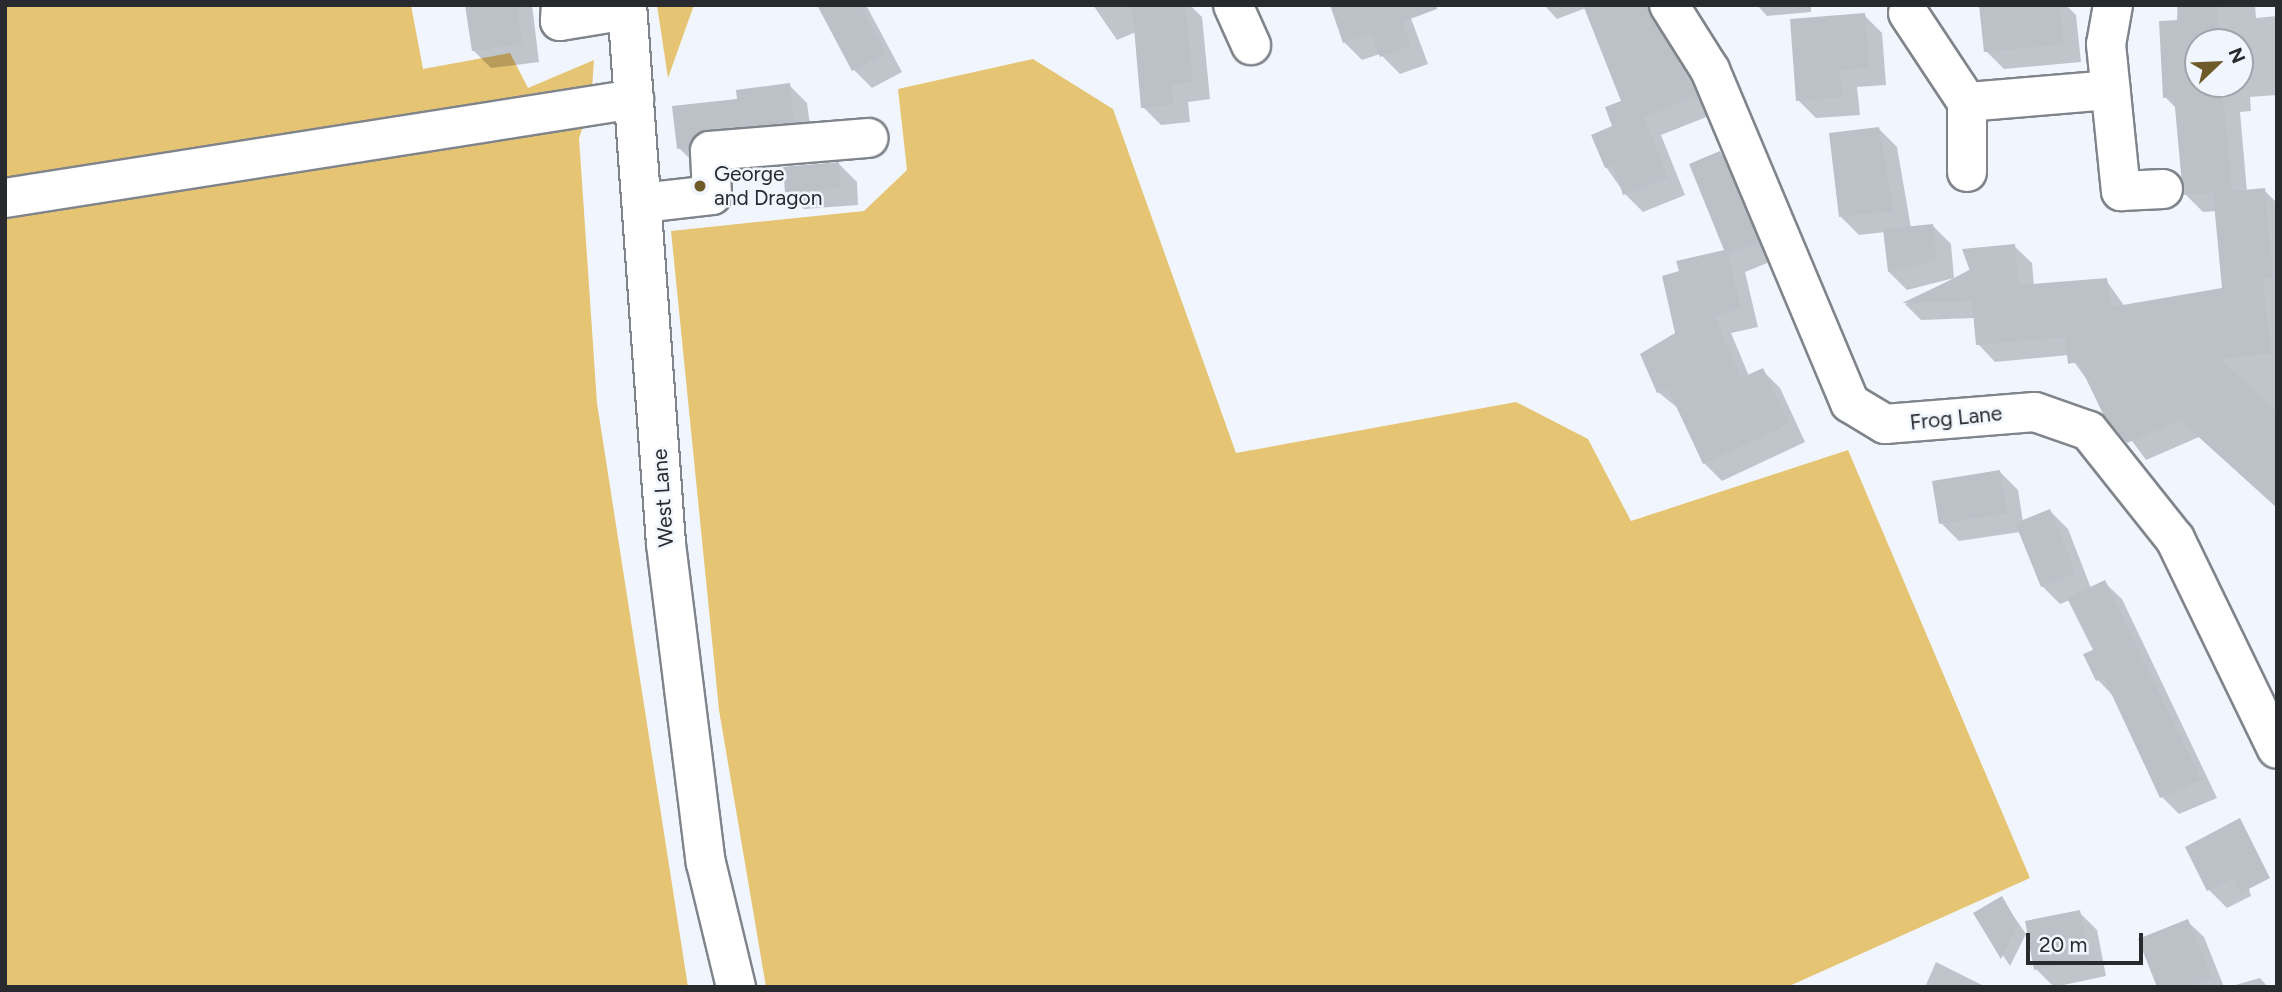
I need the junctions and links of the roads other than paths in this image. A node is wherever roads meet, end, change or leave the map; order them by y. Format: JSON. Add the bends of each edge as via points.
{"nodes":[{"id":1,"x":561,"y":5,"type":"edge"},
{"id":2,"x":1233,"y":5,"type":"edge"},
{"id":3,"x":1669,"y":5,"type":"edge"},
{"id":4,"x":2113,"y":5,"type":"edge"},
{"id":5,"x":627,"y":8,"type":"edge"},
{"id":6,"x":1908,"y":13,"type":"dead end"},
{"id":7,"x":1251,"y":45,"type":"dead end"},
{"id":8,"x":2110,"y":90,"type":"junction"},
{"id":9,"x":634,"y":99,"type":"junction"},
{"id":10,"x":1967,"y":102,"type":"junction"},
{"id":11,"x":868,"y":138,"type":"dead end"},
{"id":12,"x":1967,"y":172,"type":"dead end"},
{"id":13,"x":2163,"y":189,"type":"dead end"},
{"id":14,"x":5,"y":198,"type":"edge"},
{"id":15,"x":642,"y":203,"type":"junction"},
{"id":16,"x":2277,"y":749,"type":"edge"},
{"id":17,"x":736,"y":987,"type":"edge"}],
"edges":[{"from":1,"to":5,"type":"street","via":[[560,21]]},
{"from":2,"to":7,"type":"street"},
{"from":3,"to":16,"type":"street","name":"Frog Lane","via":[[1710,70],[1850,403],[1885,424],[2035,412],[2089,431],[2175,539]]},
{"from":4,"to":8,"type":"street","via":[[2106,44]]},
{"from":5,"to":9,"type":"street","name":"West Lane"},
{"from":6,"to":10,"type":"street"},
{"from":8,"to":10,"type":"street"},
{"from":8,"to":13,"type":"street","via":[[2121,191]]},
{"from":9,"to":14,"type":"street"},
{"from":9,"to":15,"type":"street","name":"West Lane"},
{"from":10,"to":12,"type":"street"},
{"from":11,"to":15,"type":"street","via":[[710,151],[712,195]]},
{"from":15,"to":17,"type":"street","name":"West Lane","via":[[666,544],[706,863]]}]}
